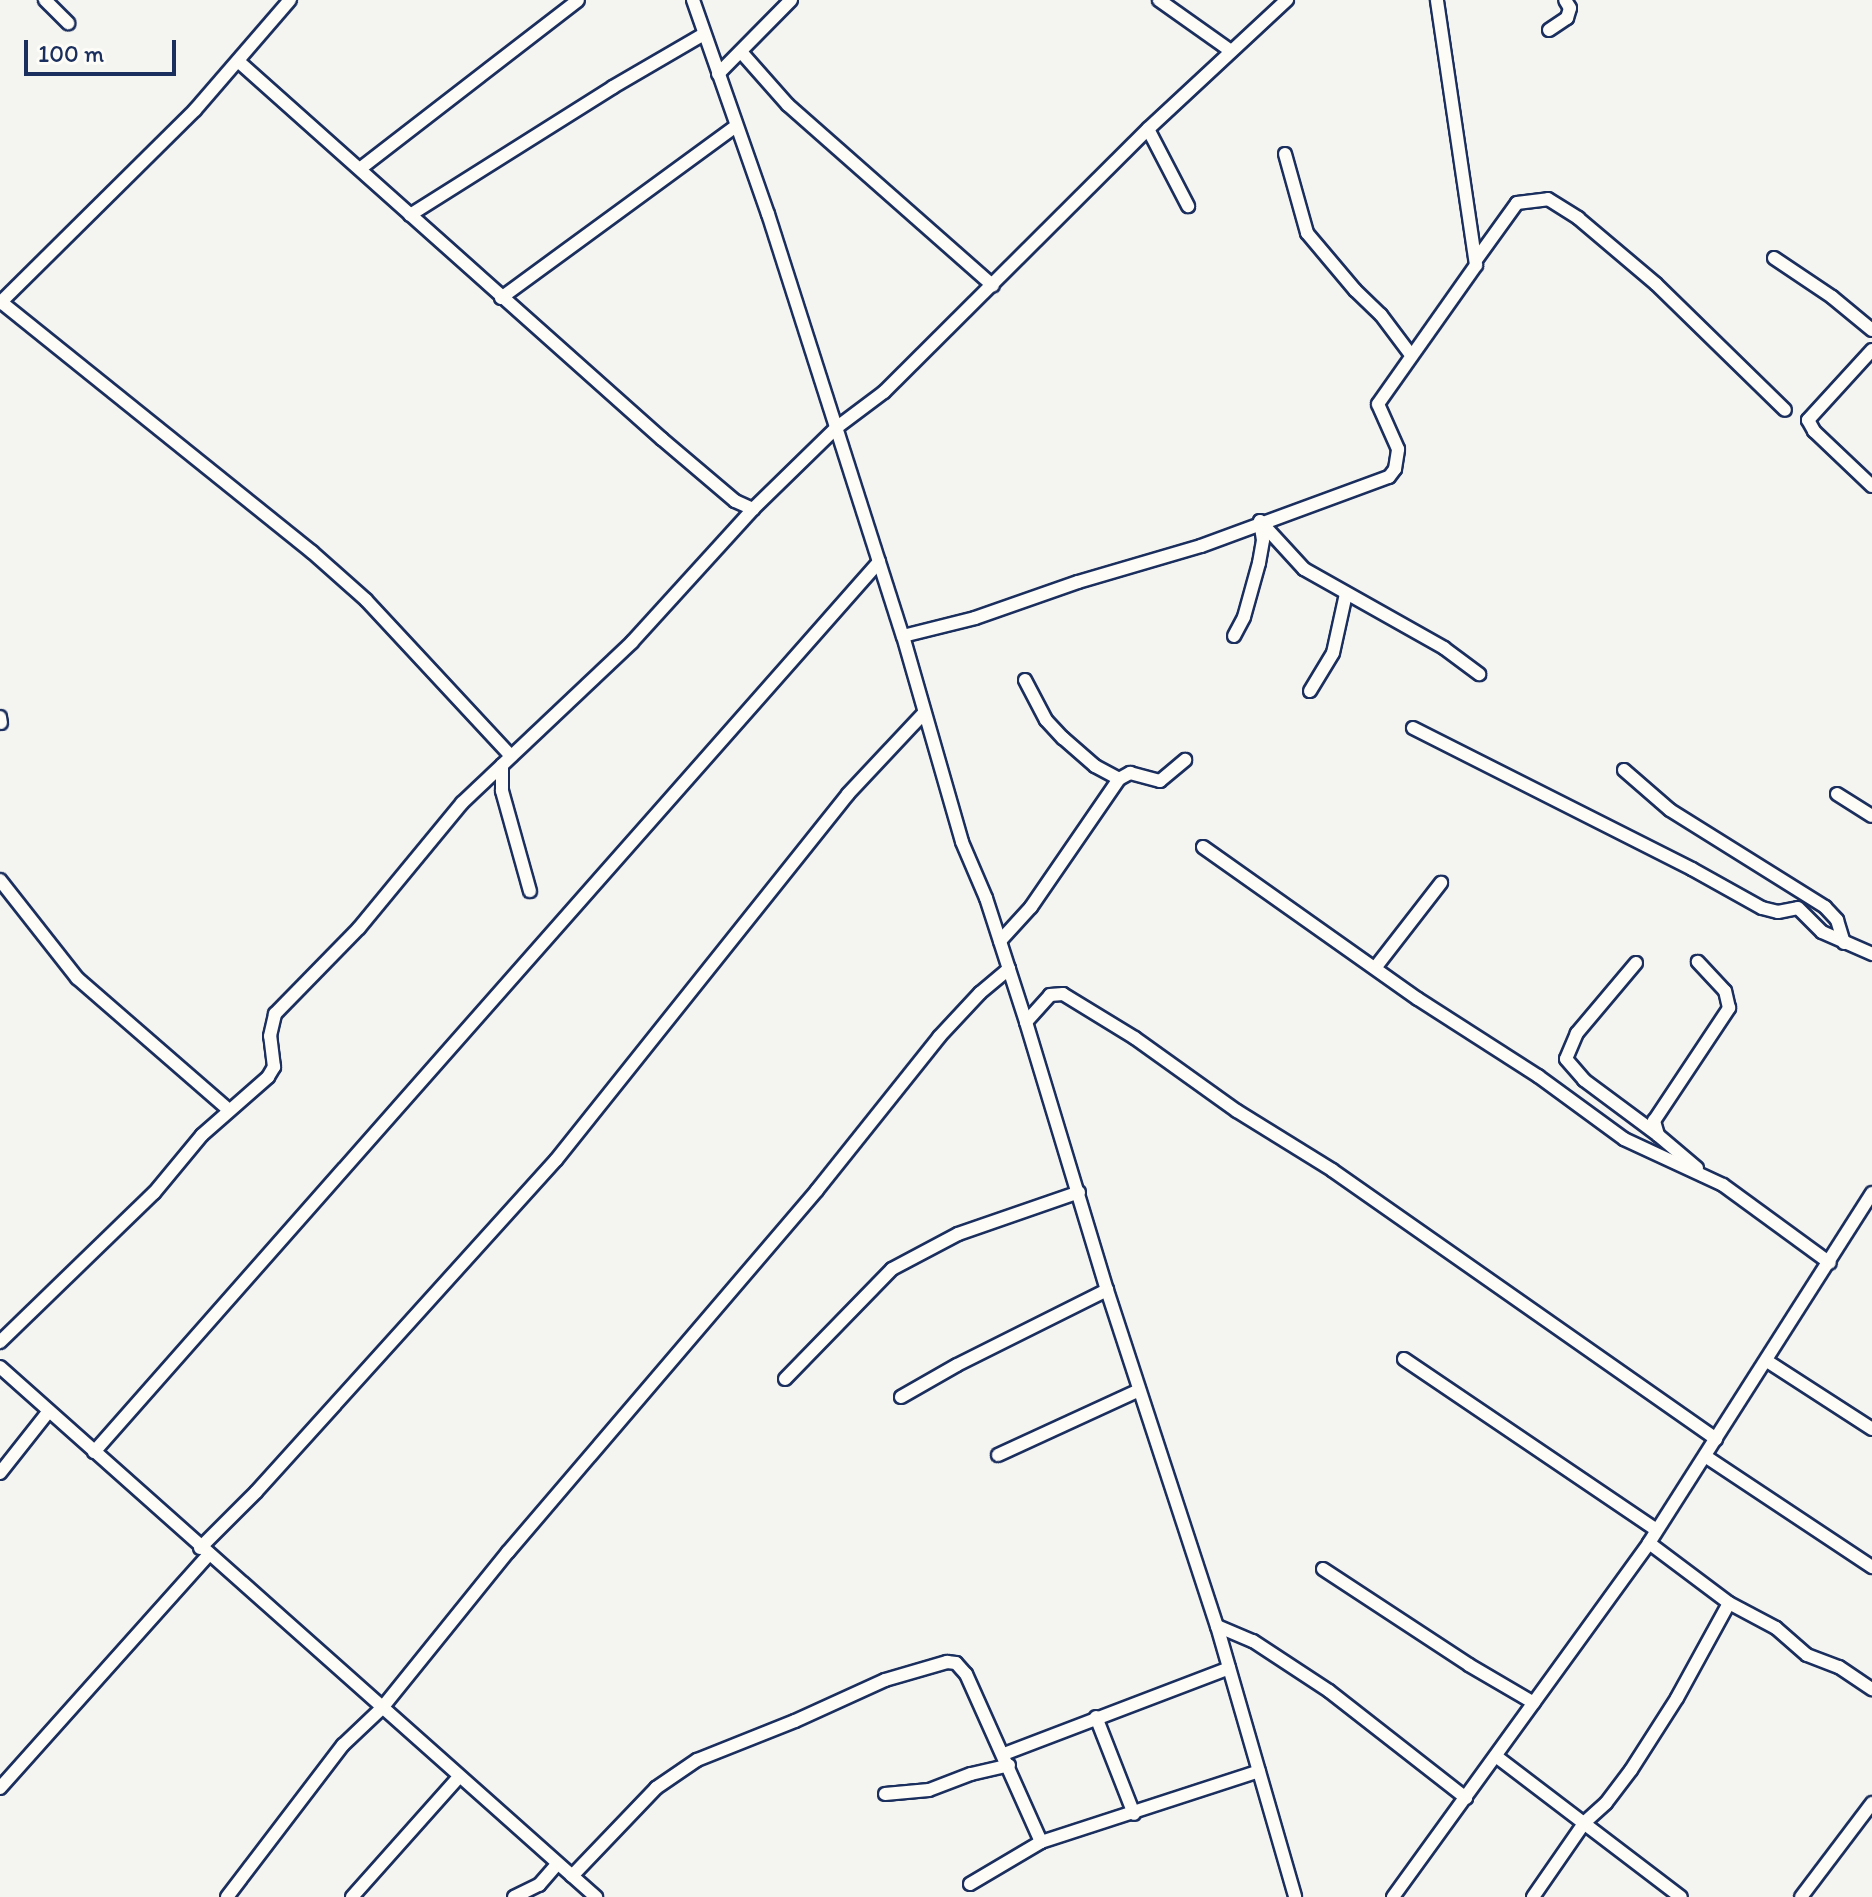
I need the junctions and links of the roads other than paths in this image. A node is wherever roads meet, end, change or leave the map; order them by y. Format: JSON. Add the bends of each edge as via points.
{"nodes":[{"id":1,"x":45,"y":0,"type":"edge"},
{"id":2,"x":290,"y":0,"type":"edge"},
{"id":3,"x":578,"y":0,"type":"edge"},
{"id":4,"x":693,"y":0,"type":"edge"},
{"id":5,"x":791,"y":0,"type":"edge"},
{"id":6,"x":1159,"y":0,"type":"edge"},
{"id":7,"x":1287,"y":0,"type":"edge"},
{"id":8,"x":1437,"y":0,"type":"edge"},
{"id":9,"x":1565,"y":0,"type":"edge"},
{"id":10,"x":68,"y":23,"type":"dead end"},
{"id":11,"x":1549,"y":30,"type":"dead end"},
{"id":12,"x":704,"y":34,"type":"junction"},
{"id":13,"x":1231,"y":51,"type":"junction"},
{"id":14,"x":742,"y":53,"type":"junction"},
{"id":15,"x":238,"y":61,"type":"junction"},
{"id":16,"x":718,"y":74,"type":"junction"},
{"id":17,"x":735,"y":127,"type":"junction"},
{"id":18,"x":1148,"y":129,"type":"junction"},
{"id":19,"x":1285,"y":154,"type":"dead end"},
{"id":20,"x":361,"y":168,"type":"junction"},
{"id":21,"x":1188,"y":206,"type":"dead end"},
{"id":22,"x":410,"y":215,"type":"junction"},
{"id":23,"x":1774,"y":258,"type":"dead end"},
{"id":24,"x":1476,"y":260,"type":"junction"},
{"id":25,"x":993,"y":286,"type":"junction"},
{"id":26,"x":501,"y":298,"type":"junction"},
{"id":27,"x":0,"y":302,"type":"edge"},
{"id":28,"x":1872,"y":330,"type":"edge"},
{"id":29,"x":1872,"y":350,"type":"edge"},
{"id":30,"x":1411,"y":355,"type":"junction"},
{"id":31,"x":1785,"y":410,"type":"dead end"},
{"id":32,"x":836,"y":428,"type":"junction"},
{"id":33,"x":1872,"y":486,"type":"edge"},
{"id":34,"x":753,"y":509,"type":"junction"},
{"id":35,"x":1260,"y":521,"type":"junction"},
{"id":36,"x":879,"y":562,"type":"junction"},
{"id":37,"x":1346,"y":594,"type":"junction"},
{"id":38,"x":903,"y":636,"type":"junction"},
{"id":39,"x":1234,"y":636,"type":"dead end"},
{"id":40,"x":1479,"y":674,"type":"dead end"},
{"id":41,"x":1025,"y":680,"type":"dead end"},
{"id":42,"x":1310,"y":691,"type":"dead end"},
{"id":43,"x":924,"y":713,"type":"junction"},
{"id":44,"x":1413,"y":728,"type":"dead end"},
{"id":45,"x":1185,"y":760,"type":"dead end"},
{"id":46,"x":507,"y":761,"type":"junction"},
{"id":47,"x":1624,"y":770,"type":"dead end"},
{"id":48,"x":1119,"y":779,"type":"junction"},
{"id":49,"x":1837,"y":794,"type":"dead end"},
{"id":50,"x":1872,"y":816,"type":"edge"},
{"id":51,"x":1203,"y":847,"type":"dead end"},
{"id":52,"x":0,"y":880,"type":"edge"},
{"id":53,"x":1441,"y":883,"type":"dead end"},
{"id":54,"x":530,"y":891,"type":"dead end"},
{"id":55,"x":1000,"y":941,"type":"junction"},
{"id":56,"x":1844,"y":943,"type":"junction"},
{"id":57,"x":1872,"y":954,"type":"edge"},
{"id":58,"x":1698,"y":962,"type":"dead end"},
{"id":59,"x":1636,"y":963,"type":"dead end"},
{"id":60,"x":1375,"y":968,"type":"junction"},
{"id":61,"x":1009,"y":969,"type":"junction"},
{"id":62,"x":1026,"y":1022,"type":"junction"},
{"id":63,"x":229,"y":1110,"type":"junction"},
{"id":64,"x":1658,"y":1135,"type":"junction"},
{"id":65,"x":1703,"y":1173,"type":"junction"},
{"id":66,"x":1079,"y":1192,"type":"junction"},
{"id":67,"x":1872,"y":1193,"type":"edge"},
{"id":68,"x":1830,"y":1263,"type":"junction"},
{"id":69,"x":1107,"y":1290,"type":"junction"},
{"id":70,"x":0,"y":1342,"type":"edge"},
{"id":71,"x":1404,"y":1359,"type":"dead end"},
{"id":72,"x":1767,"y":1361,"type":"junction"},
{"id":73,"x":0,"y":1367,"type":"edge"},
{"id":74,"x":785,"y":1379,"type":"dead end"},
{"id":75,"x":1139,"y":1390,"type":"junction"},
{"id":76,"x":901,"y":1397,"type":"dead end"},
{"id":77,"x":49,"y":1411,"type":"junction"},
{"id":78,"x":1872,"y":1429,"type":"edge"},
{"id":79,"x":1716,"y":1439,"type":"junction"},
{"id":80,"x":94,"y":1452,"type":"junction"},
{"id":81,"x":998,"y":1455,"type":"dead end"},
{"id":82,"x":1705,"y":1456,"type":"junction"},
{"id":83,"x":0,"y":1473,"type":"edge"},
{"id":84,"x":1657,"y":1530,"type":"junction"},
{"id":85,"x":1649,"y":1543,"type":"junction"},
{"id":86,"x":204,"y":1552,"type":"junction"},
{"id":87,"x":1872,"y":1567,"type":"edge"},
{"id":88,"x":1323,"y":1569,"type":"dead end"},
{"id":89,"x":1729,"y":1603,"type":"junction"},
{"id":90,"x":1217,"y":1626,"type":"junction"},
{"id":91,"x":1229,"y":1668,"type":"junction"},
{"id":92,"x":1872,"y":1689,"type":"edge"},
{"id":93,"x":1534,"y":1703,"type":"junction"},
{"id":94,"x":382,"y":1708,"type":"junction"},
{"id":95,"x":1096,"y":1717,"type":"junction"},
{"id":96,"x":1497,"y":1757,"type":"junction"},
{"id":97,"x":1006,"y":1760,"type":"junction"},
{"id":98,"x":1259,"y":1771,"type":"junction"},
{"id":99,"x":459,"y":1777,"type":"junction"},
{"id":100,"x":0,"y":1788,"type":"edge"},
{"id":101,"x":885,"y":1794,"type":"dead end"},
{"id":102,"x":1466,"y":1798,"type":"junction"},
{"id":103,"x":1872,"y":1803,"type":"edge"},
{"id":104,"x":1134,"y":1814,"type":"junction"},
{"id":105,"x":1585,"y":1822,"type":"junction"},
{"id":106,"x":1041,"y":1842,"type":"junction"},
{"id":107,"x":557,"y":1864,"type":"junction"},
{"id":108,"x":572,"y":1876,"type":"junction"},
{"id":109,"x":970,"y":1884,"type":"dead end"},
{"id":110,"x":227,"y":1897,"type":"edge"},
{"id":111,"x":352,"y":1897,"type":"edge"},
{"id":112,"x":514,"y":1897,"type":"edge"},
{"id":113,"x":596,"y":1897,"type":"edge"},
{"id":114,"x":1295,"y":1897,"type":"edge"},
{"id":115,"x":1393,"y":1897,"type":"edge"},
{"id":116,"x":1533,"y":1897,"type":"edge"},
{"id":117,"x":1681,"y":1897,"type":"edge"},
{"id":118,"x":1801,"y":1897,"type":"edge"}],
"edges":[{"from":1,"to":10,"type":"street"},
{"from":2,"to":15,"type":"street"},
{"from":3,"to":20,"type":"street"},
{"from":4,"to":12,"type":"street"},
{"from":5,"to":14,"type":"street"},
{"from":6,"to":13,"type":"street"},
{"from":7,"to":13,"type":"street"},
{"from":8,"to":24,"type":"street"},
{"from":9,"to":11,"type":"street","via":[[1570,8],[1567,18]]},
{"from":12,"to":16,"type":"street"},
{"from":12,"to":22,"type":"street"},
{"from":13,"to":18,"type":"street"},
{"from":14,"to":16,"type":"street"},
{"from":14,"to":25,"type":"street","via":[[788,105]]},
{"from":15,"to":20,"type":"street"},
{"from":15,"to":27,"type":"street"},
{"from":16,"to":17,"type":"street"},
{"from":17,"to":26,"type":"street"},
{"from":17,"to":32,"type":"street"},
{"from":18,"to":21,"type":"street"},
{"from":18,"to":25,"type":"street"},
{"from":19,"to":30,"type":"street","via":[[1307,233]]},
{"from":20,"to":22,"type":"street"},
{"from":22,"to":26,"type":"street"},
{"from":23,"to":28,"type":"street"},
{"from":24,"to":30,"type":"street","via":[[1463,287]]},
{"from":24,"to":31,"type":"street","via":[[1517,203],[1548,199],[1656,284]]},
{"from":25,"to":32,"type":"street","via":[[884,392]]},
{"from":26,"to":34,"type":"street","via":[[735,501]]},
{"from":27,"to":46,"type":"street","via":[[323,562],[420,657]]},
{"from":29,"to":33,"type":"street","via":[[1808,420]]},
{"from":30,"to":35,"type":"street","via":[[1378,404],[1398,449],[1389,477]]},
{"from":32,"to":34,"type":"street"},
{"from":32,"to":36,"type":"street"},
{"from":34,"to":46,"type":"street","via":[[632,642]]},
{"from":35,"to":37,"type":"street","via":[[1293,559]]},
{"from":35,"to":38,"type":"street","via":[[1201,546]]},
{"from":35,"to":39,"type":"street","via":[[1259,563]]},
{"from":36,"to":38,"type":"street"},
{"from":36,"to":80,"type":"street"},
{"from":37,"to":40,"type":"street","via":[[1444,648]]},
{"from":37,"to":42,"type":"street","via":[[1333,653]]},
{"from":38,"to":43,"type":"street"},
{"from":41,"to":48,"type":"street","via":[[1046,720],[1063,738]]},
{"from":43,"to":55,"type":"street","via":[[962,842]]},
{"from":43,"to":86,"type":"street","via":[[848,794],[556,1160]]},
{"from":44,"to":56,"type":"street","via":[[1762,908],[1798,908],[1822,932]]},
{"from":45,"to":48,"type":"street","via":[[1160,781],[1130,773]]},
{"from":46,"to":54,"type":"street","via":[[502,791]]},
{"from":46,"to":63,"type":"street","via":[[462,803],[359,928],[275,1014],[270,1036],[274,1067]]},
{"from":47,"to":56,"type":"street","via":[[1670,810],[1825,907],[1837,920]]},
{"from":48,"to":55,"type":"street","via":[[1031,907]]},
{"from":49,"to":50,"type":"street"},
{"from":51,"to":60,"type":"street"},
{"from":52,"to":63,"type":"street","via":[[77,978]]},
{"from":53,"to":60,"type":"street"},
{"from":55,"to":61,"type":"street"},
{"from":56,"to":57,"type":"street"},
{"from":58,"to":64,"type":"street","via":[[1725,991],[1729,1008],[1664,1103],[1654,1121]]},
{"from":59,"to":64,"type":"street","via":[[1577,1033],[1566,1059],[1584,1080]]},
{"from":60,"to":65,"type":"street","via":[[1624,1139]]},
{"from":61,"to":62,"type":"street"},
{"from":61,"to":94,"type":"street","via":[[939,1037]]},
{"from":62,"to":66,"type":"street"},
{"from":62,"to":79,"type":"street","via":[[1050,995],[1063,994],[1332,1170]]},
{"from":63,"to":70,"type":"street","via":[[154,1193]]},
{"from":64,"to":65,"type":"street"},
{"from":65,"to":68,"type":"street"},
{"from":66,"to":69,"type":"street"},
{"from":66,"to":74,"type":"street","via":[[958,1234],[892,1269]]},
{"from":67,"to":68,"type":"street"},
{"from":68,"to":72,"type":"street"},
{"from":69,"to":75,"type":"street"},
{"from":69,"to":76,"type":"street"},
{"from":71,"to":84,"type":"street"},
{"from":72,"to":78,"type":"street"},
{"from":72,"to":79,"type":"street"},
{"from":73,"to":77,"type":"street"},
{"from":75,"to":81,"type":"street"},
{"from":75,"to":90,"type":"street"},
{"from":77,"to":80,"type":"street"},
{"from":77,"to":83,"type":"street"},
{"from":79,"to":82,"type":"street"},
{"from":80,"to":86,"type":"street"},
{"from":82,"to":84,"type":"street"},
{"from":82,"to":87,"type":"street"},
{"from":84,"to":85,"type":"street"},
{"from":85,"to":89,"type":"street"},
{"from":85,"to":93,"type":"street"},
{"from":86,"to":94,"type":"street"},
{"from":86,"to":100,"type":"street"},
{"from":88,"to":93,"type":"street"},
{"from":89,"to":92,"type":"street","via":[[1776,1628],[1807,1655],[1839,1667]]},
{"from":89,"to":105,"type":"street","via":[[1631,1770]]},
{"from":90,"to":91,"type":"street"},
{"from":90,"to":102,"type":"street","via":[[1253,1641],[1329,1691]]},
{"from":91,"to":95,"type":"street"},
{"from":91,"to":98,"type":"street"},
{"from":93,"to":96,"type":"street"},
{"from":94,"to":99,"type":"street"},
{"from":94,"to":110,"type":"street","via":[[343,1745]]},
{"from":95,"to":97,"type":"street"},
{"from":95,"to":104,"type":"street"},
{"from":96,"to":102,"type":"street"},
{"from":96,"to":105,"type":"street"},
{"from":97,"to":101,"type":"street","via":[[929,1790]]},
{"from":97,"to":106,"type":"street"},
{"from":97,"to":108,"type":"street","via":[[962,1667],[947,1662],[929,1665],[697,1760],[656,1788]]},
{"from":98,"to":104,"type":"street"},
{"from":98,"to":114,"type":"street"},
{"from":99,"to":107,"type":"street"},
{"from":99,"to":111,"type":"street"},
{"from":102,"to":115,"type":"street"},
{"from":103,"to":118,"type":"street"},
{"from":104,"to":106,"type":"street"},
{"from":105,"to":116,"type":"street"},
{"from":105,"to":117,"type":"street"},
{"from":106,"to":109,"type":"street"},
{"from":107,"to":108,"type":"street"},
{"from":107,"to":112,"type":"street","via":[[539,1885]]},
{"from":108,"to":113,"type":"street"}]}
